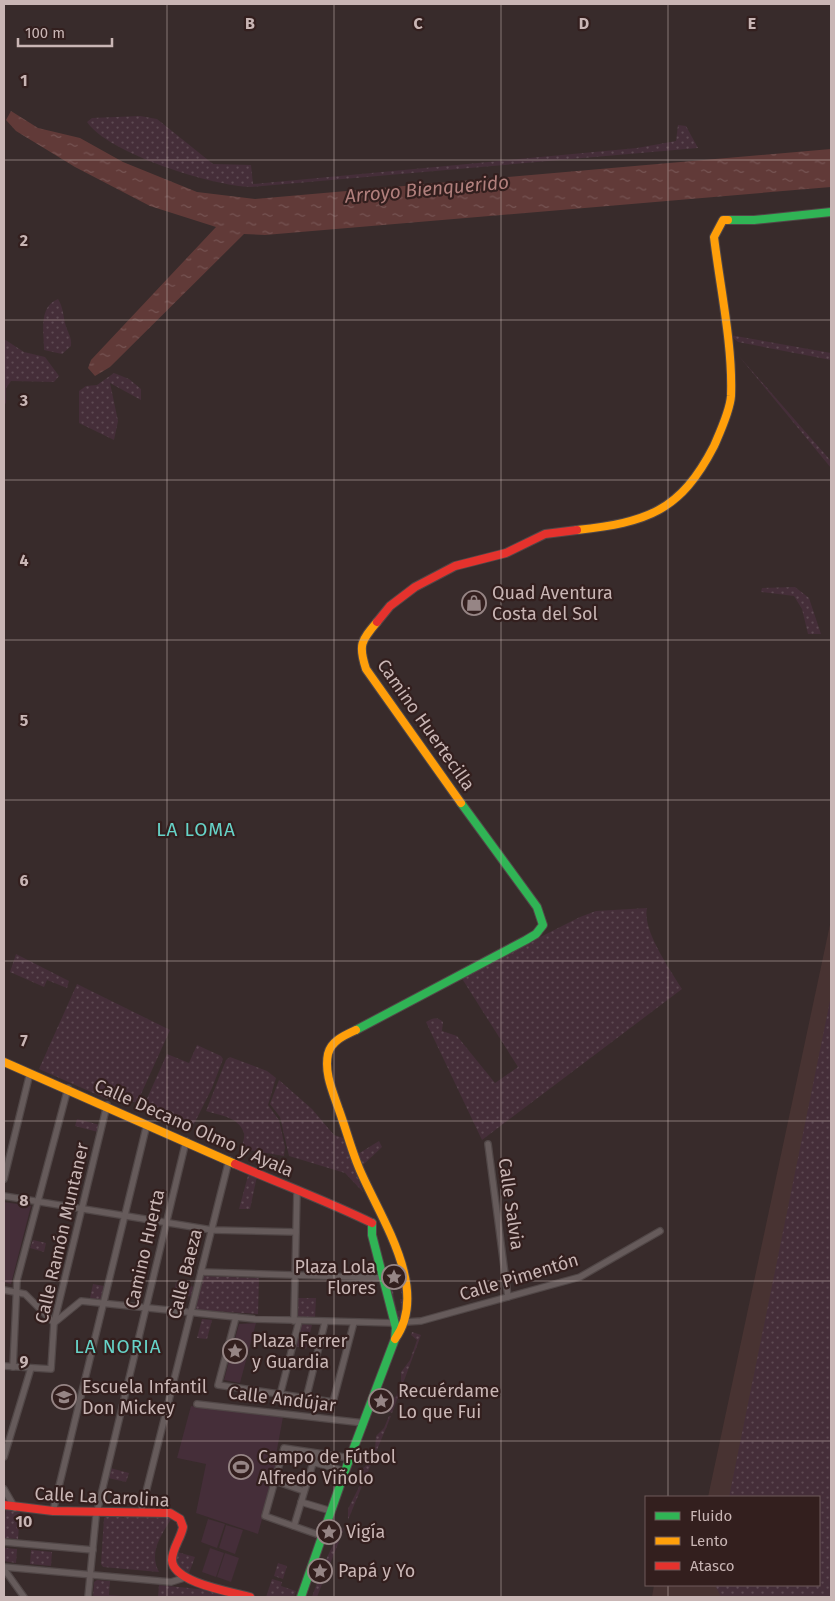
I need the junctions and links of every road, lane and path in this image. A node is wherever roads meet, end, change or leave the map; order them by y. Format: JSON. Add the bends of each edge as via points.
{"nodes":[{"id":1,"x":831,"y":212,"type":"edge"},
{"id":2,"x":4,"y":1062,"type":"edge"},
{"id":3,"x":30,"y":1073,"type":"junction"},
{"id":4,"x":68,"y":1088,"type":"junction"},
{"id":5,"x":107,"y":1106,"type":"junction"},
{"id":6,"x":147,"y":1124,"type":"junction"},
{"id":7,"x":186,"y":1140,"type":"junction"},
{"id":8,"x":488,"y":1144,"type":"dead end"},
{"id":9,"x":230,"y":1160,"type":"junction"},
{"id":10,"x":4,"y":1179,"type":"edge"},
{"id":11,"x":297,"y":1190,"type":"junction"},
{"id":12,"x":4,"y":1196,"type":"edge"},
{"id":13,"x":38,"y":1202,"type":"junction"},
{"id":14,"x":82,"y":1209,"type":"junction"},
{"id":15,"x":124,"y":1216,"type":"junction"},
{"id":16,"x":383,"y":1220,"type":"junction"},
{"id":17,"x":372,"y":1223,"type":"junction"},
{"id":18,"x":167,"y":1224,"type":"junction"},
{"id":19,"x":212,"y":1230,"type":"junction"},
{"id":20,"x":660,"y":1231,"type":"dead end"},
{"id":21,"x":296,"y":1232,"type":"junction"},
{"id":22,"x":201,"y":1272,"type":"junction"},
{"id":23,"x":294,"y":1276,"type":"junction"},
{"id":24,"x":384,"y":1278,"type":"junction"},
{"id":25,"x":4,"y":1290,"type":"edge"},
{"id":26,"x":17,"y":1292,"type":"junction"},
{"id":27,"x":508,"y":1297,"type":"junction"},
{"id":28,"x":103,"y":1304,"type":"junction"},
{"id":29,"x":147,"y":1309,"type":"junction"},
{"id":30,"x":191,"y":1314,"type":"junction"},
{"id":31,"x":236,"y":1317,"type":"junction"},
{"id":32,"x":296,"y":1321,"type":"junction"},
{"id":33,"x":325,"y":1322,"type":"junction"},
{"id":34,"x":354,"y":1322,"type":"junction"},
{"id":35,"x":406,"y":1322,"type":"junction"},
{"id":36,"x":54,"y":1323,"type":"junction"},
{"id":37,"x":395,"y":1323,"type":"junction"},
{"id":38,"x":395,"y":1339,"type":"junction"},
{"id":39,"x":4,"y":1366,"type":"edge"},
{"id":40,"x":13,"y":1367,"type":"junction"},
{"id":41,"x":31,"y":1368,"type":"junction"},
{"id":42,"x":280,"y":1394,"type":"junction"},
{"id":43,"x":306,"y":1399,"type":"junction"},
{"id":44,"x":197,"y":1404,"type":"dead end"},
{"id":45,"x":364,"y":1423,"type":"junction"},
{"id":46,"x":316,"y":1453,"type":"junction"},
{"id":47,"x":4,"y":1457,"type":"edge"},
{"id":48,"x":350,"y":1458,"type":"junction"},
{"id":49,"x":312,"y":1462,"type":"junction"},
{"id":50,"x":344,"y":1471,"type":"junction"},
{"id":51,"x":275,"y":1481,"type":"junction"},
{"id":52,"x":4,"y":1489,"type":"edge"},
{"id":53,"x":304,"y":1491,"type":"junction"},
{"id":54,"x":300,"y":1502,"type":"junction"},
{"id":55,"x":4,"y":1505,"type":"edge"},
{"id":56,"x":15,"y":1508,"type":"junction"},
{"id":57,"x":97,"y":1510,"type":"junction"},
{"id":58,"x":53,"y":1511,"type":"junction"},
{"id":59,"x":331,"y":1511,"type":"junction"},
{"id":60,"x":141,"y":1512,"type":"junction"},
{"id":61,"x":294,"y":1526,"type":"junction"},
{"id":62,"x":322,"y":1536,"type":"junction"},
{"id":63,"x":4,"y":1542,"type":"edge"},
{"id":64,"x":93,"y":1550,"type":"junction"},
{"id":65,"x":4,"y":1568,"type":"edge"},
{"id":66,"x":90,"y":1575,"type":"junction"},
{"id":67,"x":184,"y":1578,"type":"junction"},
{"id":68,"x":24,"y":1597,"type":"edge"},
{"id":69,"x":88,"y":1597,"type":"edge"},
{"id":70,"x":247,"y":1597,"type":"edge"},
{"id":71,"x":301,"y":1597,"type":"edge"}],
"edges":[{"from":1,"to":16,"type":"street","name":"Camino Huertecilla","via":[[723,220],[718,226],[714,237],[730,364],[731,398],[718,437],[701,472],[673,502],[648,517],[621,524],[545,534],[506,553],[455,566],[396,601],[363,638],[360,651],[366,669],[537,907],[542,925],[532,938],[338,1039],[328,1053],[328,1077],[346,1134]]},
{"from":2,"to":3,"type":"street","name":"Calle Decano Olmo y Ayala"},
{"from":3,"to":4,"type":"street","name":"Calle Decano Olmo y Ayala"},
{"from":3,"to":10,"type":"street"},
{"from":4,"to":5,"type":"street","name":"Calle Decano Olmo y Ayala"},
{"from":4,"to":13,"type":"street"},
{"from":5,"to":6,"type":"street","name":"Calle Decano Olmo y Ayala"},
{"from":5,"to":14,"type":"street","name":"Calle Ramón Muntaner"},
{"from":6,"to":7,"type":"street","name":"Calle Decano Olmo y Ayala"},
{"from":6,"to":15,"type":"street"},
{"from":7,"to":9,"type":"street","name":"Calle Decano Olmo y Ayala"},
{"from":7,"to":18,"type":"street","name":"Camino Huerta"},
{"from":8,"to":27,"type":"street","name":"Calle Salvia"},
{"from":9,"to":11,"type":"street","name":"Calle Decano Olmo y Ayala"},
{"from":9,"to":19,"type":"street","name":"Calle Baeza"},
{"from":11,"to":17,"type":"street","name":"Calle Decano Olmo y Ayala"},
{"from":11,"to":21,"type":"street"},
{"from":12,"to":13,"type":"street"},
{"from":13,"to":14,"type":"street"},
{"from":13,"to":26,"type":"street","via":[[17,1280]]},
{"from":14,"to":15,"type":"street"},
{"from":14,"to":36,"type":"street","name":"Calle Ramón Muntaner"},
{"from":15,"to":18,"type":"street"},
{"from":15,"to":28,"type":"street"},
{"from":16,"to":17,"type":"street"},
{"from":16,"to":35,"type":"street","via":[[403,1265],[407,1284]]},
{"from":17,"to":24,"type":"street","via":[[372,1235]]},
{"from":18,"to":19,"type":"street"},
{"from":18,"to":29,"type":"street","name":"Camino Huerta"},
{"from":19,"to":21,"type":"street"},
{"from":19,"to":22,"type":"street","name":"Calle Baeza"},
{"from":20,"to":27,"type":"street","name":"Calle Pimentón","via":[[580,1277]]},
{"from":21,"to":23,"type":"street"},
{"from":22,"to":23,"type":"street"},
{"from":22,"to":30,"type":"street","name":"Calle Baeza"},
{"from":23,"to":24,"type":"street"},
{"from":23,"to":32,"type":"street"},
{"from":24,"to":37,"type":"street"},
{"from":25,"to":26,"type":"street"},
{"from":26,"to":36,"type":"street","via":[[25,1294]]},
{"from":26,"to":40,"type":"street"},
{"from":27,"to":35,"type":"street","name":"Calle Pimentón","via":[[421,1321]]},
{"from":28,"to":29,"type":"street"},
{"from":28,"to":36,"type":"street","via":[[81,1302]]},
{"from":28,"to":58,"type":"street"},
{"from":29,"to":30,"type":"street"},
{"from":29,"to":57,"type":"street","name":"Camino Huerta"},
{"from":30,"to":31,"type":"street"},
{"from":30,"to":60,"type":"street","name":"Calle Baeza"},
{"from":31,"to":32,"type":"street"},
{"from":31,"to":42,"type":"street","via":[[218,1385]]},
{"from":32,"to":33,"type":"street"},
{"from":32,"to":42,"type":"street"},
{"from":33,"to":34,"type":"street"},
{"from":33,"to":43,"type":"street"},
{"from":34,"to":37,"type":"street"},
{"from":34,"to":43,"type":"street","via":[[333,1402]]},
{"from":35,"to":38,"type":"street"},
{"from":36,"to":41,"type":"street","name":"Calle Ramón Muntaner","via":[[51,1369]]},
{"from":37,"to":38,"type":"street"},
{"from":38,"to":45,"type":"street"},
{"from":39,"to":40,"type":"street"},
{"from":40,"to":41,"type":"street"},
{"from":41,"to":47,"type":"street"},
{"from":42,"to":43,"type":"street"},
{"from":44,"to":45,"type":"street","name":"Calle Andújar"},
{"from":45,"to":48,"type":"street"},
{"from":46,"to":48,"type":"street"},
{"from":46,"to":49,"type":"street"},
{"from":46,"to":51,"type":"street","via":[[284,1448]]},
{"from":48,"to":50,"type":"street"},
{"from":49,"to":50,"type":"street"},
{"from":49,"to":53,"type":"street"},
{"from":50,"to":59,"type":"street"},
{"from":51,"to":53,"type":"street"},
{"from":51,"to":61,"type":"street","via":[[265,1516]]},
{"from":52,"to":56,"type":"street"},
{"from":53,"to":54,"type":"street"},
{"from":54,"to":59,"type":"street"},
{"from":54,"to":61,"type":"street"},
{"from":55,"to":56,"type":"street","name":"Calle La Carolina"},
{"from":56,"to":58,"type":"street","name":"Calle La Carolina"},
{"from":57,"to":58,"type":"street","name":"Calle La Carolina"},
{"from":57,"to":60,"type":"street","name":"Calle La Carolina"},
{"from":57,"to":64,"type":"street","name":"Camino Huerta"},
{"from":59,"to":62,"type":"street"},
{"from":60,"to":67,"type":"street","name":"Calle La Carolina","via":[[170,1513],[183,1521],[182,1534],[171,1561]]},
{"from":61,"to":62,"type":"street"},
{"from":62,"to":71,"type":"street"},
{"from":63,"to":64,"type":"street"},
{"from":64,"to":66,"type":"street","name":"Camino Huerta"},
{"from":65,"to":66,"type":"street"},
{"from":65,"to":68,"type":"street"},
{"from":66,"to":67,"type":"street","via":[[171,1582]]},
{"from":66,"to":69,"type":"street","name":"Camino Huerta"},
{"from":67,"to":70,"type":"street"}]}
